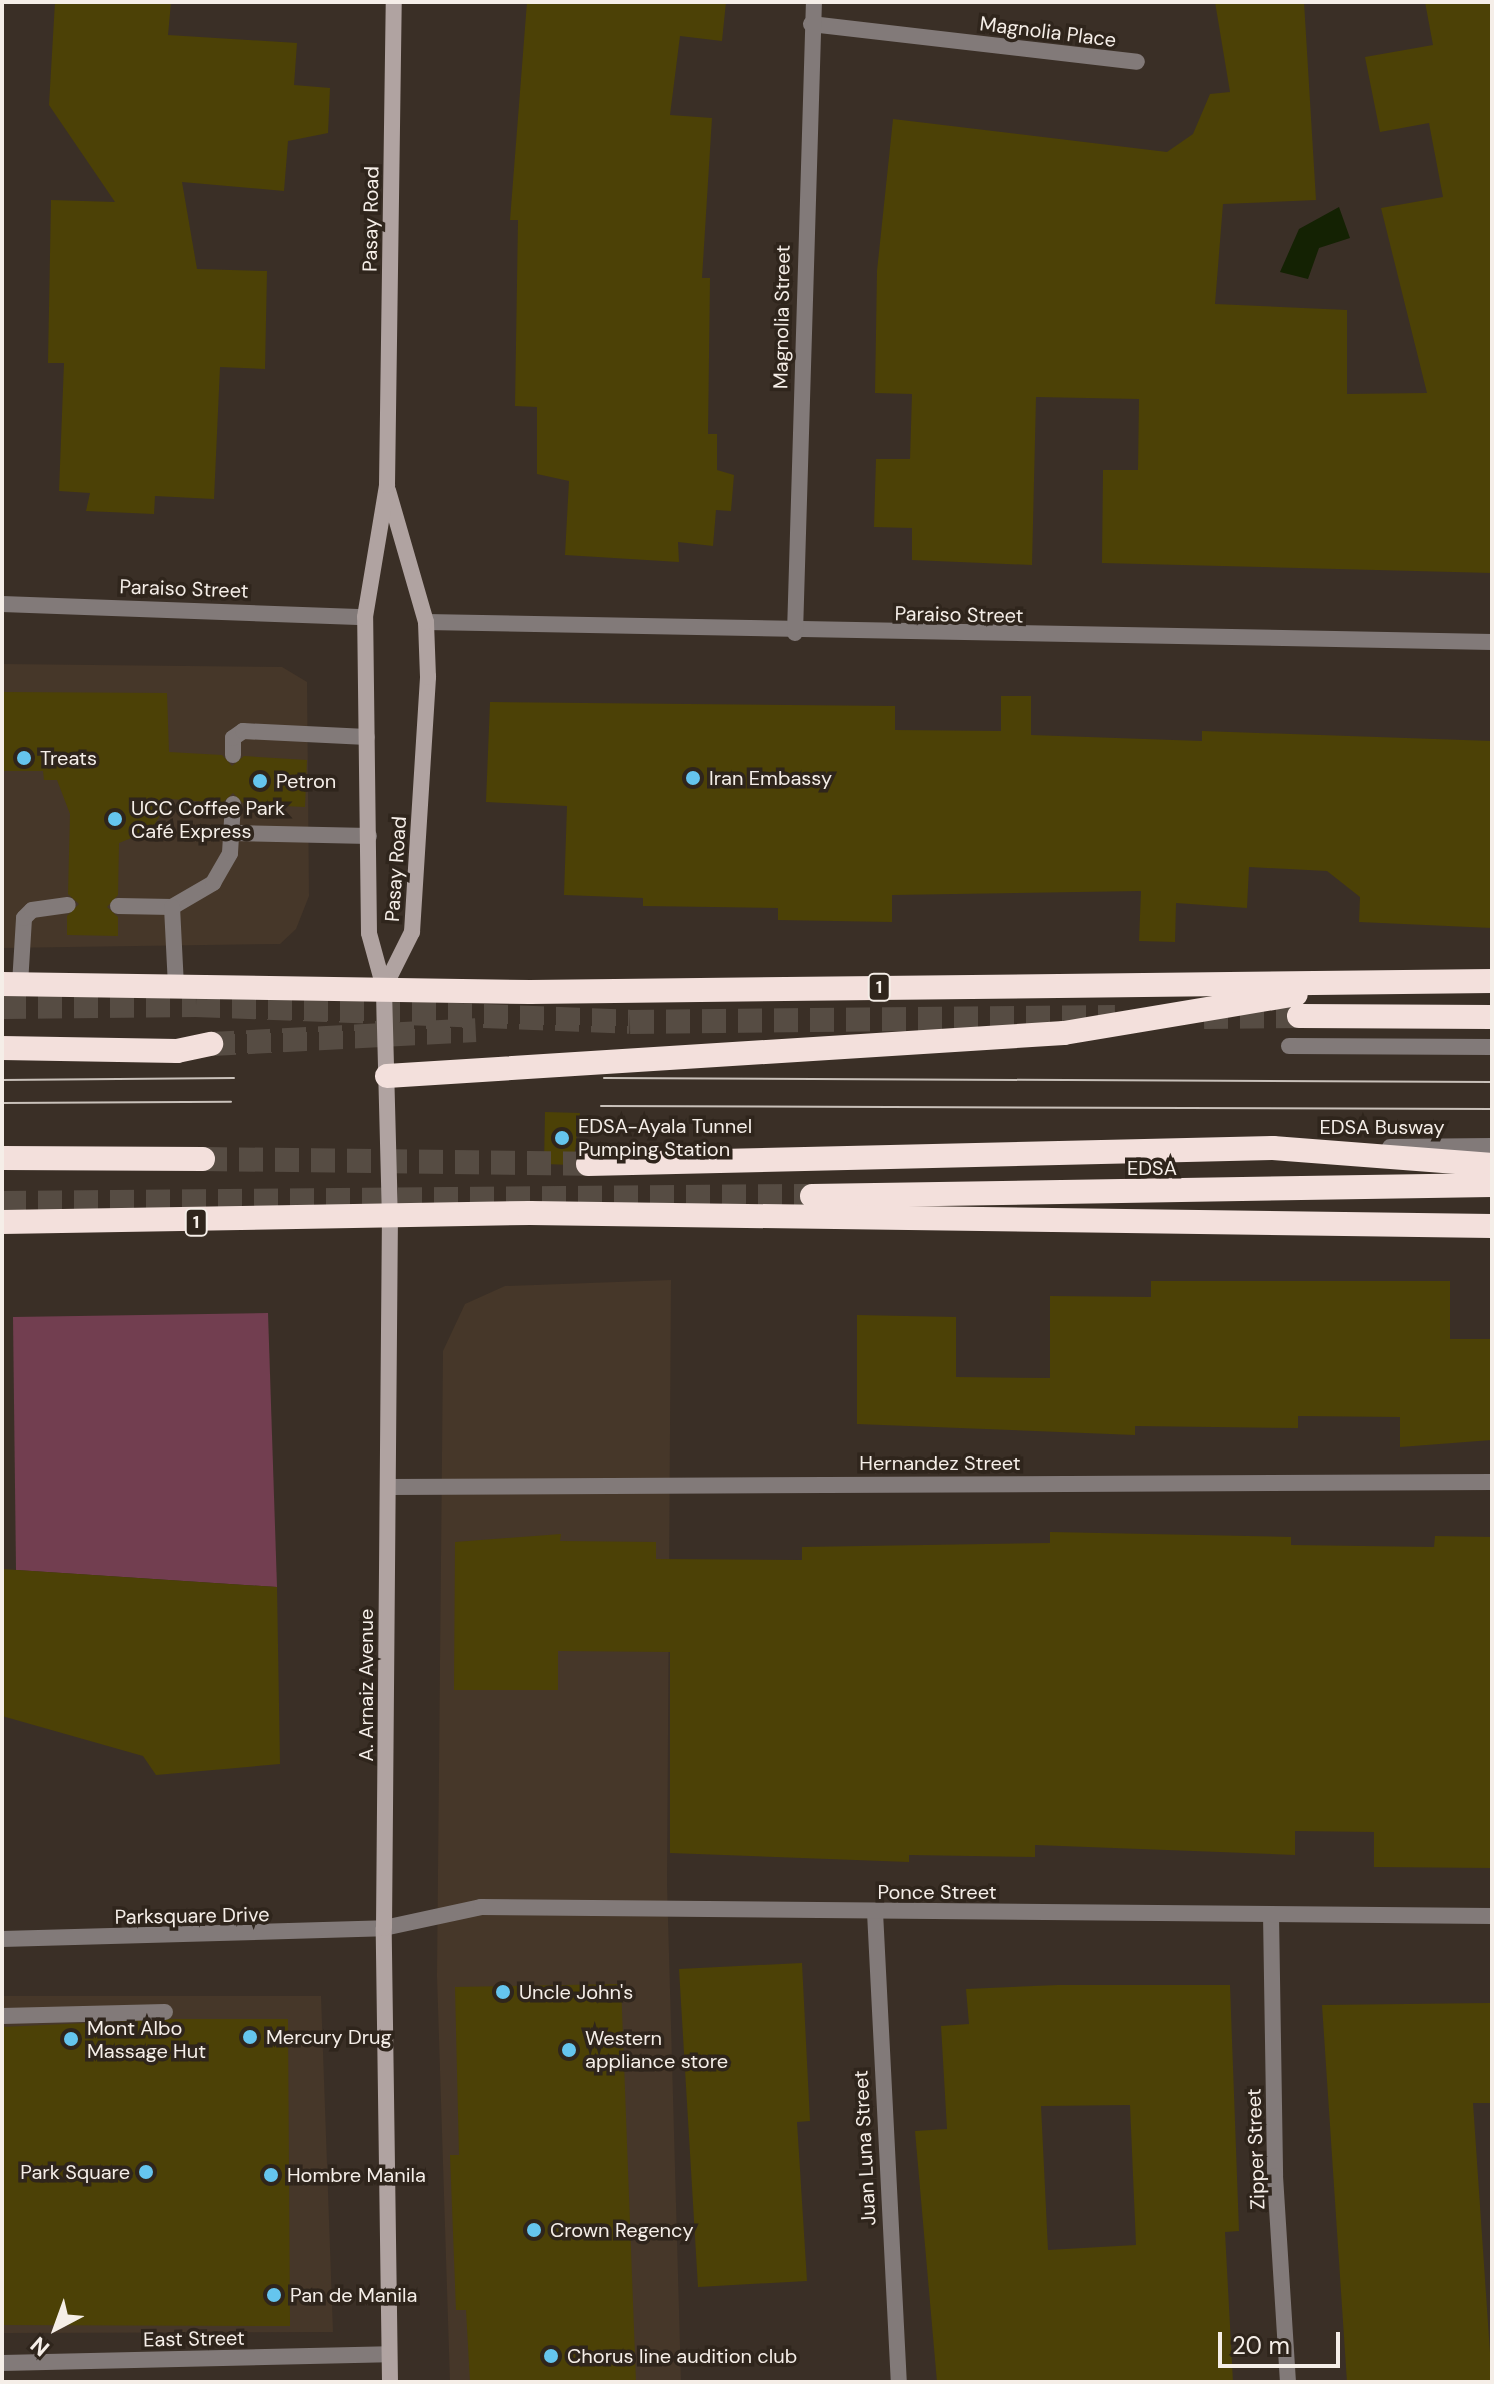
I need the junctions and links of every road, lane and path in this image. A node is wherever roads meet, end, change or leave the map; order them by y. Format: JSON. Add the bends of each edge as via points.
{"nodes":[{"id":1,"x":394,"y":2,"type":"edge"},
{"id":2,"x":814,"y":2,"type":"edge"},
{"id":3,"x":811,"y":24,"type":"junction"},
{"id":4,"x":1137,"y":62,"type":"dead end"},
{"id":5,"x":387,"y":485,"type":"junction"},
{"id":6,"x":2,"y":604,"type":"edge"},
{"id":7,"x":365,"y":617,"type":"junction"},
{"id":8,"x":426,"y":622,"type":"junction"},
{"id":9,"x":795,"y":633,"type":"junction"},
{"id":10,"x":1492,"y":642,"type":"edge"},
{"id":11,"x":367,"y":737,"type":"junction"},
{"id":12,"x":233,"y":755,"type":"dead end"},
{"id":13,"x":233,"y":804,"type":"dead end"},
{"id":14,"x":232,"y":833,"type":"junction"},
{"id":15,"x":369,"y":836,"type":"junction"},
{"id":16,"x":68,"y":905,"type":"dead end"},
{"id":17,"x":118,"y":906,"type":"dead end"},
{"id":18,"x":172,"y":907,"type":"junction"},
{"id":19,"x":1374,"y":981,"type":"junction"},
{"id":20,"x":1492,"y":981,"type":"edge"},
{"id":21,"x":11,"y":984,"type":"edge"},
{"id":22,"x":176,"y":985,"type":"junction"},
{"id":23,"x":384,"y":988,"type":"junction"},
{"id":24,"x":1299,"y":1016,"type":"tunnel mouth"},
{"id":25,"x":1492,"y":1017,"type":"edge"},
{"id":26,"x":211,"y":1044,"type":"tunnel mouth"},
{"id":27,"x":1289,"y":1046,"type":"dead end"},
{"id":28,"x":1492,"y":1047,"type":"edge"},
{"id":29,"x":2,"y":1048,"type":"edge"},
{"id":30,"x":387,"y":1076,"type":"junction"},
{"id":31,"x":1492,"y":1146,"type":"edge"},
{"id":32,"x":1273,"y":1148,"type":"junction"},
{"id":33,"x":2,"y":1158,"type":"edge"},
{"id":34,"x":203,"y":1159,"type":"tunnel mouth"},
{"id":35,"x":588,"y":1164,"type":"tunnel mouth"},
{"id":36,"x":1492,"y":1165,"type":"edge"},
{"id":37,"x":1492,"y":1185,"type":"edge"},
{"id":38,"x":812,"y":1196,"type":"tunnel mouth"},
{"id":39,"x":390,"y":1219,"type":"junction"},
{"id":40,"x":2,"y":1222,"type":"edge"},
{"id":41,"x":1492,"y":1226,"type":"edge"},
{"id":42,"x":1492,"y":1482,"type":"edge"},
{"id":43,"x":388,"y":1487,"type":"junction"},
{"id":44,"x":875,"y":1912,"type":"junction"},
{"id":45,"x":1271,"y":1914,"type":"junction"},
{"id":46,"x":1492,"y":1916,"type":"edge"},
{"id":47,"x":384,"y":1928,"type":"junction"},
{"id":48,"x":2,"y":1939,"type":"edge"},
{"id":49,"x":165,"y":2012,"type":"dead end"},
{"id":50,"x":2,"y":2016,"type":"edge"},
{"id":51,"x":388,"y":2354,"type":"junction"},
{"id":52,"x":2,"y":2363,"type":"edge"},
{"id":53,"x":390,"y":2382,"type":"edge"},
{"id":54,"x":899,"y":2382,"type":"edge"},
{"id":55,"x":1288,"y":2382,"type":"edge"}],
"edges":[{"from":1,"to":5,"type":"street","name":"Pasay Road"},
{"from":2,"to":3,"type":"street","name":"Magnolia Street"},
{"from":3,"to":4,"type":"street","name":"Magnolia Place"},
{"from":3,"to":9,"type":"street","name":"Magnolia Street"},
{"from":5,"to":7,"type":"street","name":"Pasay Road"},
{"from":5,"to":8,"type":"street","name":"Pasay Road"},
{"from":6,"to":7,"type":"street","name":"Paraiso Street"},
{"from":7,"to":11,"type":"street","name":"Pasay Road"},
{"from":8,"to":9,"type":"street","name":"Paraiso Street"},
{"from":8,"to":23,"type":"street","name":"Pasay Road","via":[[412,932]]},
{"from":9,"to":10,"type":"street","name":"Paraiso Street"},
{"from":11,"to":12,"type":"street","via":[[243,731],[233,738]]},
{"from":11,"to":15,"type":"street","name":"Pasay Road"},
{"from":13,"to":14,"type":"street"},
{"from":14,"to":15,"type":"street"},
{"from":14,"to":18,"type":"street","via":[[213,883]]},
{"from":15,"to":23,"type":"street","name":"Pasay Road","via":[[369,933]]},
{"from":16,"to":21,"type":"street","via":[[42,907],[24,918]]},
{"from":17,"to":18,"type":"street"},
{"from":18,"to":22,"type":"street"},
{"from":19,"to":20,"type":"highway","number":"1"},
{"from":19,"to":23,"type":"highway","number":"1"},
{"from":19,"to":30,"type":"highway","via":[[1064,1033]]},
{"from":21,"to":22,"type":"highway","number":"1"},
{"from":22,"to":23,"type":"highway","number":"1"},
{"from":23,"to":30,"type":"street","name":"A. Arnaiz Avenue"},
{"from":24,"to":25,"type":"highway"},
{"from":26,"to":29,"type":"highway","via":[[177,1051]]},
{"from":27,"to":28,"type":"street"},
{"from":30,"to":39,"type":"street","name":"A. Arnaiz Avenue"},
{"from":31,"to":32,"type":"street","name":"EDSA Busway"},
{"from":32,"to":35,"type":"highway"},
{"from":32,"to":36,"type":"highway"},
{"from":33,"to":34,"type":"highway"},
{"from":37,"to":38,"type":"highway","name":"EDSA"},
{"from":39,"to":40,"type":"highway","number":"1"},
{"from":39,"to":41,"type":"highway","number":"1","via":[[530,1213]]},
{"from":39,"to":43,"type":"street","name":"A. Arnaiz Avenue"},
{"from":42,"to":43,"type":"street","name":"Hernandez Street"},
{"from":43,"to":47,"type":"street","name":"A. Arnaiz Avenue"},
{"from":44,"to":45,"type":"street","name":"Ponce Street"},
{"from":44,"to":47,"type":"street","name":"Ponce Street","via":[[481,1907]]},
{"from":44,"to":54,"type":"street","name":"Juan Luna Street"},
{"from":45,"to":46,"type":"street","name":"Ponce Street"},
{"from":45,"to":55,"type":"street","name":"Zipper Street","via":[[1275,2176]]},
{"from":47,"to":48,"type":"street","name":"Parksquare Drive"},
{"from":47,"to":51,"type":"street","name":"A. Arnaiz Avenue"},
{"from":49,"to":50,"type":"street"},
{"from":51,"to":52,"type":"street","name":"East Street"},
{"from":51,"to":53,"type":"street","name":"A. Arnaiz Avenue"}]}
